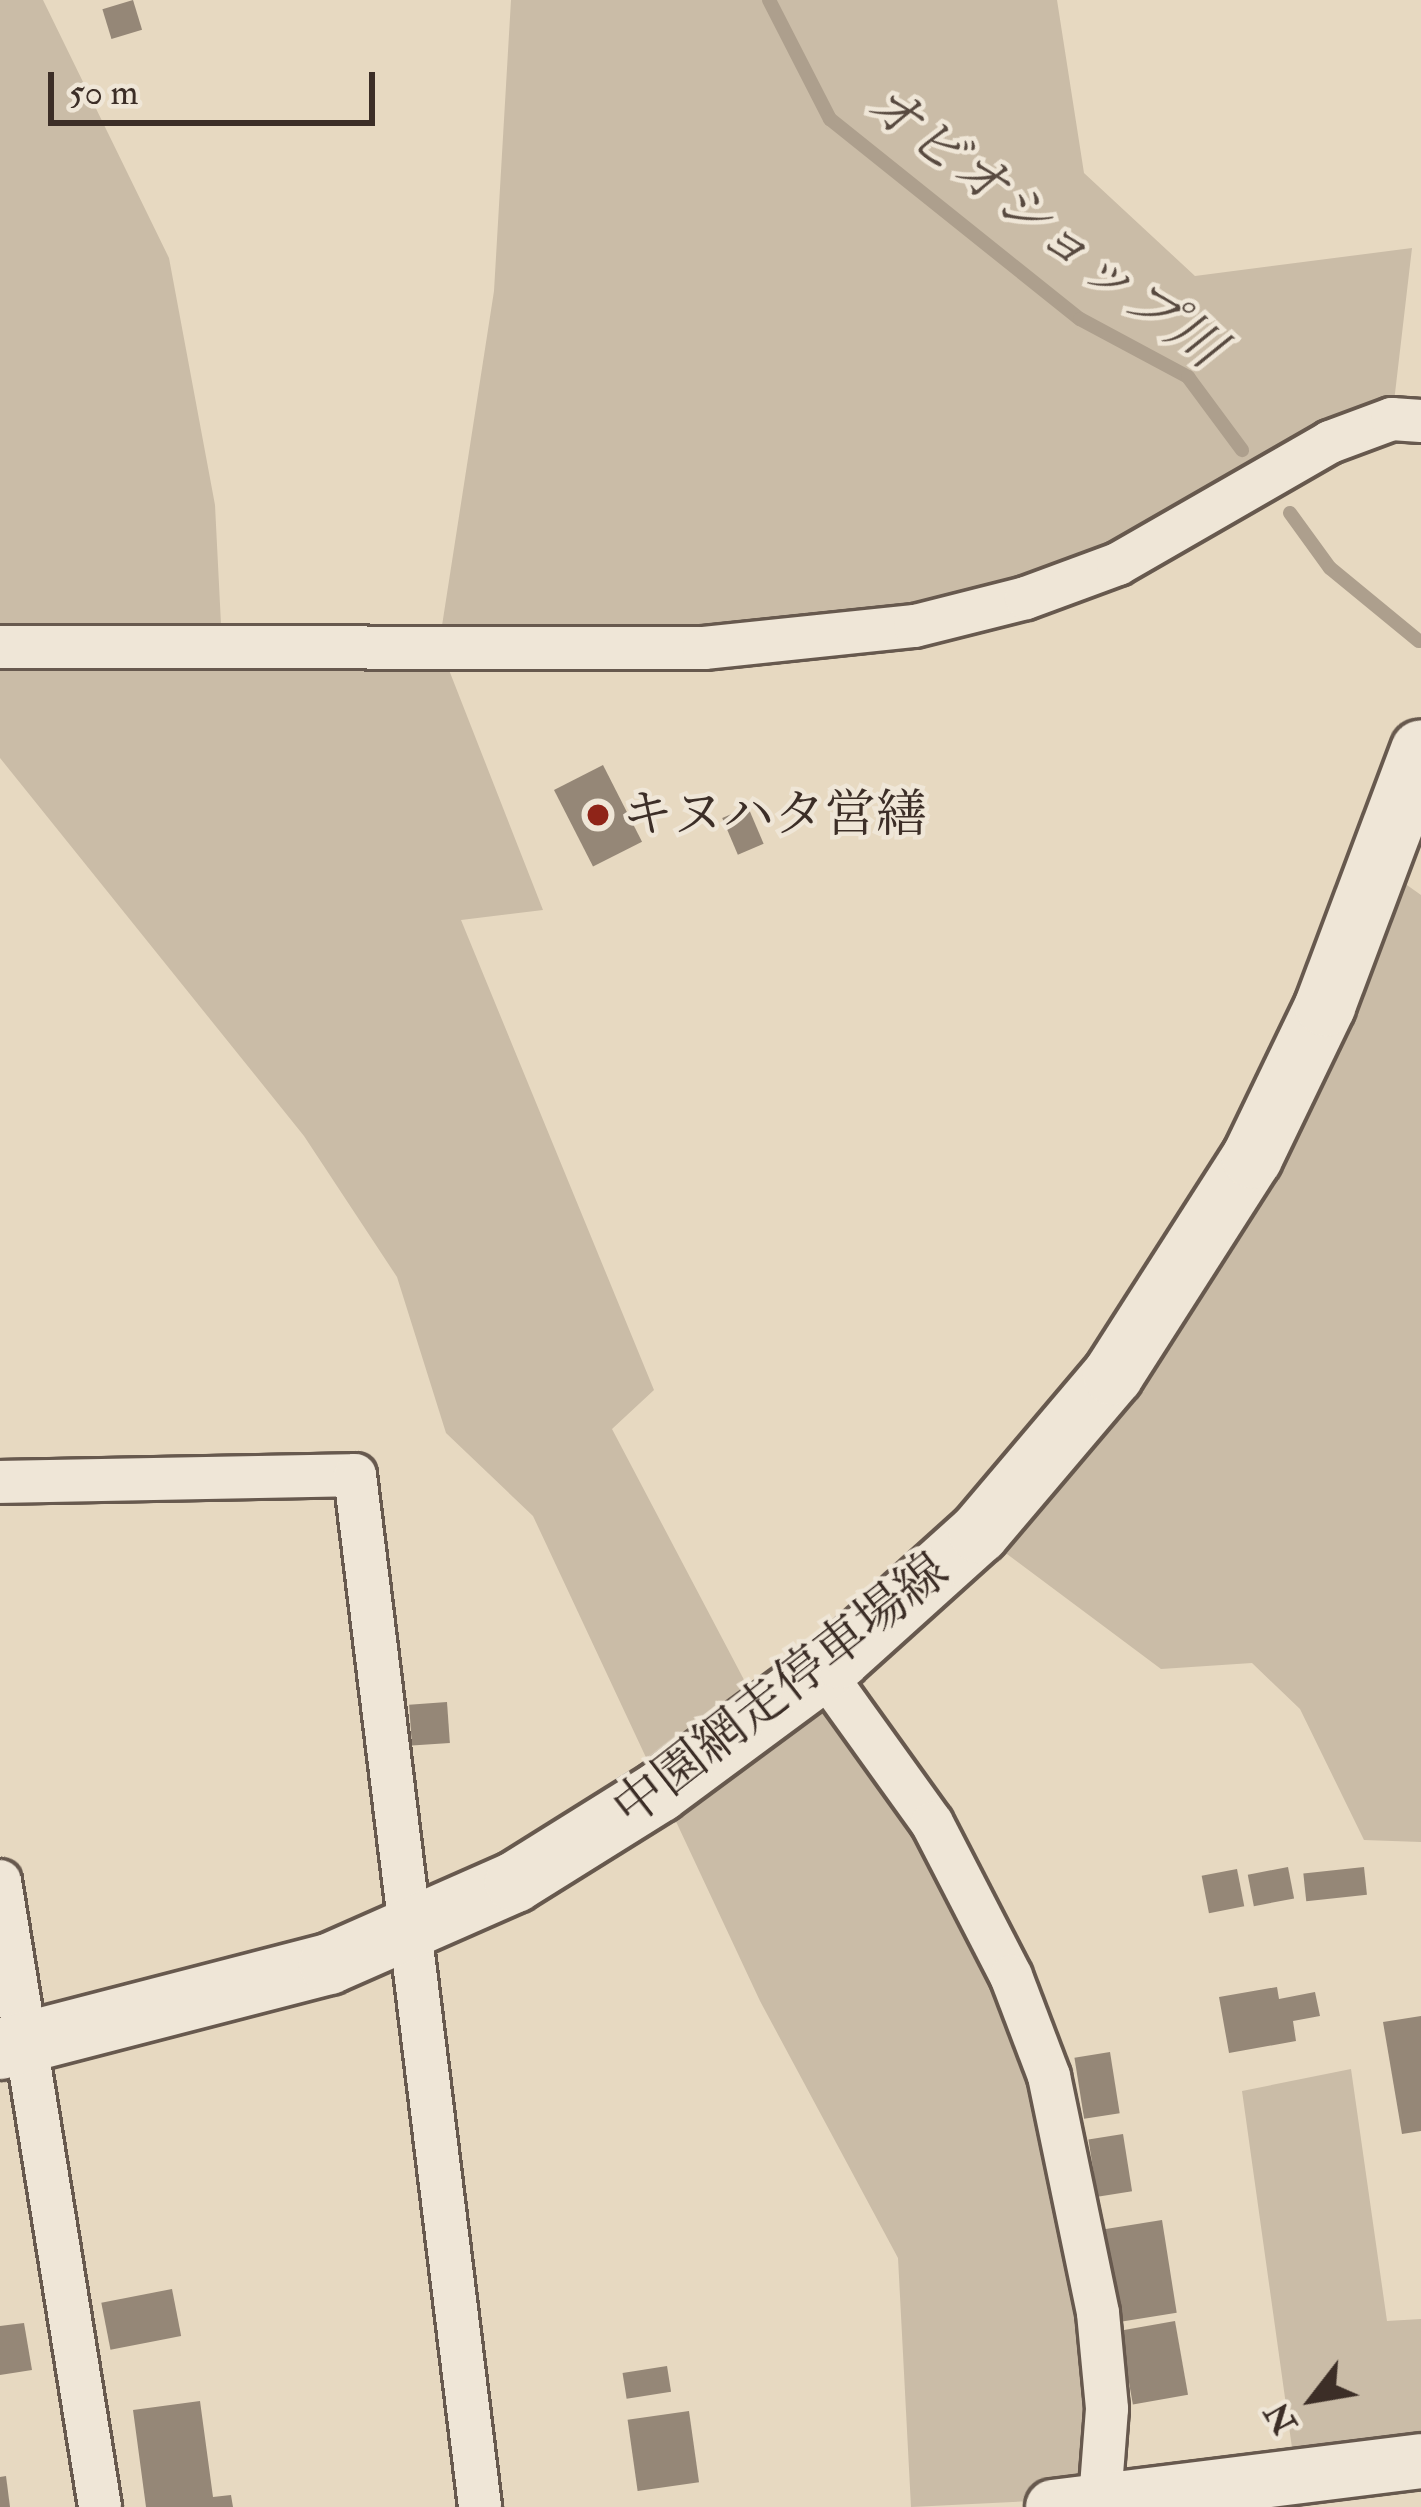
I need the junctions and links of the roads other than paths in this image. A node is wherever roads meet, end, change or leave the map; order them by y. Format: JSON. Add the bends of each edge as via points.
{"nodes":[{"id":1,"x":1421,"y":422,"type":"edge"},
{"id":2,"x":0,"y":647,"type":"edge"},
{"id":3,"x":1421,"y":750,"type":"edge"},
{"id":4,"x":0,"y":1482,"type":"edge"},
{"id":5,"x":823,"y":1670,"type":"junction"},
{"id":6,"x":0,"y":1881,"type":"edge"},
{"id":7,"x":412,"y":1929,"type":"junction"},
{"id":8,"x":12,"y":2046,"type":"edge"},
{"id":9,"x":1421,"y":2461,"type":"edge"},
{"id":10,"x":1076,"y":2504,"type":"edge"},
{"id":11,"x":100,"y":2507,"type":"edge"},
{"id":12,"x":480,"y":2507,"type":"edge"}],
"edges":[{"from":1,"to":2,"type":"street","via":[[1392,419],[1330,442],[1118,564],[915,626],[704,648]]},
{"from":3,"to":5,"type":"main road","name":"中園網走停車場線","via":[[1325,1006],[1252,1158],[1182,1275],[1044,1464],[979,1533]]},
{"from":4,"to":7,"type":"street","via":[[355,1475]]},
{"from":5,"to":7,"type":"main road","name":"中園網走停車場線","via":[[596,1834]]},
{"from":5,"to":10,"type":"street","via":[[932,1823],[1011,1976],[1049,2077],[1098,2313],[1107,2409]]},
{"from":6,"to":8,"type":"street"},
{"from":7,"to":8,"type":"main road","name":"中園網走停車場線","via":[[227,1995]]},
{"from":7,"to":12,"type":"street"},
{"from":8,"to":11,"type":"street"},
{"from":9,"to":10,"type":"street"}]}
